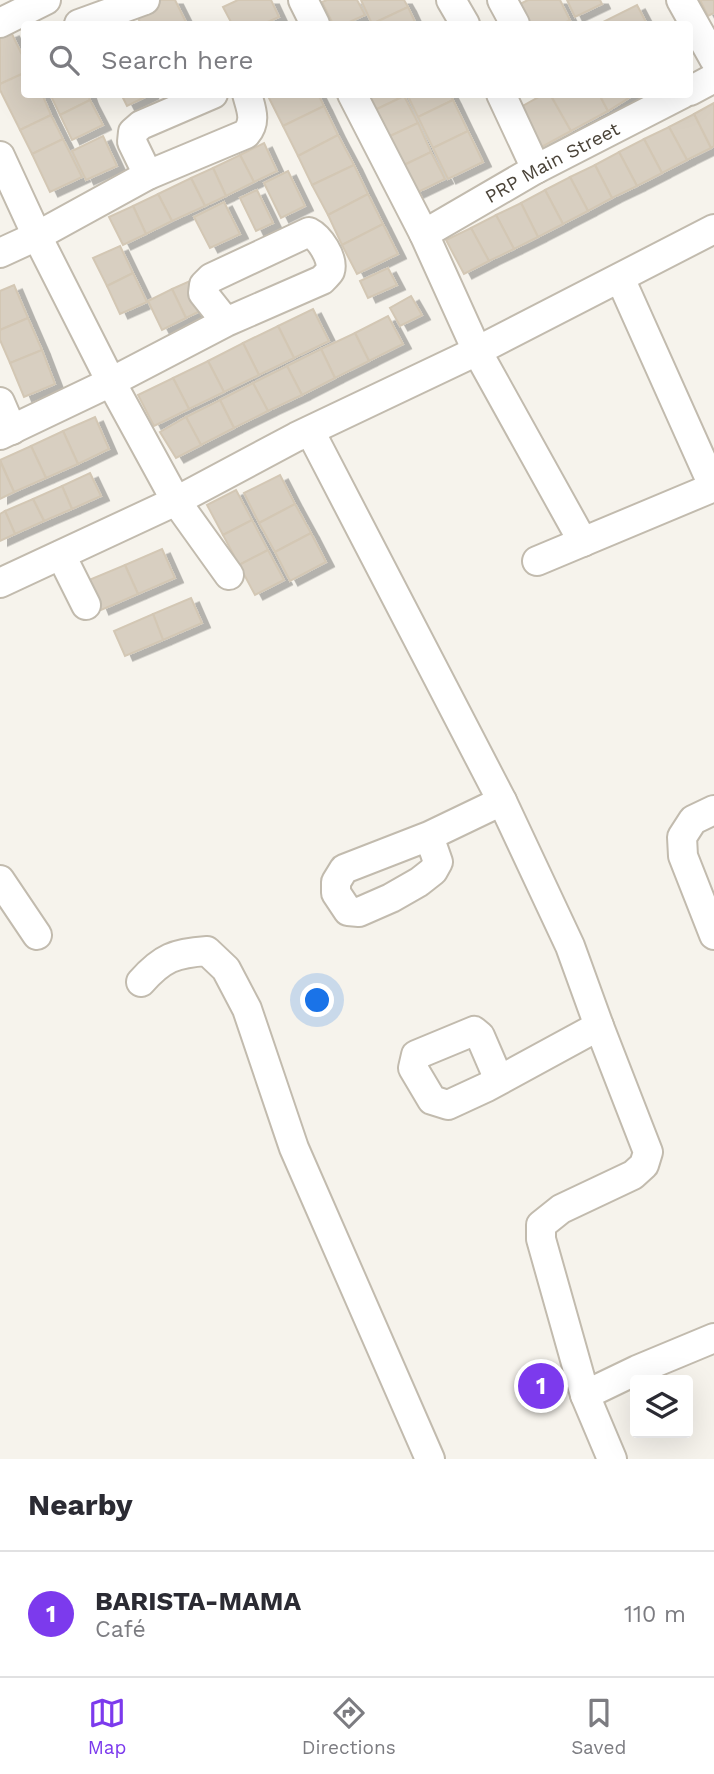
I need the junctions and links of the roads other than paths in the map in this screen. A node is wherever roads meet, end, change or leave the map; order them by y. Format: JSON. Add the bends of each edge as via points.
{"nodes":[{"id":1,"x":46,"y":0,"type":"edge"},
{"id":2,"x":53,"y":0,"type":"edge"},
{"id":3,"x":145,"y":0,"type":"edge"},
{"id":4,"x":303,"y":0,"type":"edge"},
{"id":5,"x":452,"y":0,"type":"edge"},
{"id":6,"x":502,"y":0,"type":"edge"},
{"id":7,"x":681,"y":0,"type":"edge"},
{"id":8,"x":66,"y":21,"type":"edge"},
{"id":9,"x":87,"y":21,"type":"edge"},
{"id":10,"x":314,"y":21,"type":"edge"},
{"id":11,"x":463,"y":21,"type":"edge"},
{"id":12,"x":513,"y":21,"type":"edge"},
{"id":13,"x":693,"y":21,"type":"edge"},
{"id":14,"x":693,"y":21,"type":"edge"},
{"id":15,"x":0,"y":23,"type":"edge"},
{"id":16,"x":714,"y":59,"type":"edge"},
{"id":17,"x":714,"y":78,"type":"edge"},
{"id":18,"x":693,"y":89,"type":"edge"},
{"id":19,"x":204,"y":98,"type":"edge"},
{"id":20,"x":248,"y":98,"type":"edge"},
{"id":21,"x":354,"y":98,"type":"edge"},
{"id":22,"x":503,"y":98,"type":"edge"},
{"id":23,"x":674,"y":98,"type":"edge"},
{"id":24,"x":0,"y":156,"type":"edge"},
{"id":25,"x":536,"y":169,"type":"junction"},
{"id":26,"x":148,"y":175,"type":"junction"},
{"id":27,"x":714,"y":229,"type":"edge"},
{"id":28,"x":424,"y":233,"type":"junction"},
{"id":29,"x":37,"y":236,"type":"junction"},
{"id":30,"x":0,"y":253,"type":"edge"},
{"id":31,"x":620,"y":278,"type":"junction"},
{"id":32,"x":226,"y":322,"type":"dead end"},
{"id":33,"x":477,"y":351,"type":"junction"},
{"id":34,"x":111,"y":382,"type":"junction"},
{"id":35,"x":0,"y":402,"type":"edge"},
{"id":36,"x":310,"y":431,"type":"junction"},
{"id":37,"x":6,"y":432,"type":"edge"},
{"id":38,"x":714,"y":487,"type":"edge"},
{"id":39,"x":176,"y":501,"type":"junction"},
{"id":40,"x":583,"y":542,"type":"junction"},
{"id":41,"x":61,"y":555,"type":"junction"},
{"id":42,"x":537,"y":561,"type":"dead end"},
{"id":43,"x":229,"y":575,"type":"dead end"},
{"id":44,"x":0,"y":583,"type":"edge"},
{"id":45,"x":86,"y":605,"type":"dead end"},
{"id":46,"x":502,"y":801,"type":"junction"},
{"id":47,"x":714,"y":810,"type":"edge"},
{"id":48,"x":429,"y":836,"type":"dead end"},
{"id":49,"x":0,"y":880,"type":"edge"},
{"id":50,"x":37,"y":935,"type":"dead end"},
{"id":51,"x":714,"y":935,"type":"edge"},
{"id":52,"x":141,"y":982,"type":"dead end"},
{"id":53,"x":599,"y":1027,"type":"junction"},
{"id":54,"x":499,"y":1080,"type":"dead end"},
{"id":55,"x":714,"y":1338,"type":"edge"},
{"id":56,"x":585,"y":1395,"type":"junction"},
{"id":57,"x":430,"y":1459,"type":"edge"},
{"id":58,"x":612,"y":1459,"type":"edge"}],
"edges":[{"from":1,"to":15,"type":"street"},
{"from":2,"to":8,"type":"street"},
{"from":3,"to":9,"type":"street"},
{"from":4,"to":10,"type":"street"},
{"from":5,"to":11,"type":"street"},
{"from":6,"to":12,"type":"street"},
{"from":7,"to":14,"type":"street"},
{"from":13,"to":16,"type":"street"},
{"from":17,"to":18,"type":"street"},
{"from":19,"to":26,"type":"street","via":[[133,132],[132,142]]},
{"from":20,"to":26,"type":"street","via":[[253,118],[246,134]]},
{"from":21,"to":28,"type":"street"},
{"from":22,"to":25,"type":"street"},
{"from":23,"to":25,"type":"street","name":"PRP Main Street"},
{"from":24,"to":29,"type":"street"},
{"from":25,"to":28,"type":"street","name":"PRP Main Street"},
{"from":26,"to":29,"type":"street"},
{"from":27,"to":31,"type":"street"},
{"from":28,"to":33,"type":"street"},
{"from":29,"to":30,"type":"street"},
{"from":29,"to":34,"type":"street"},
{"from":31,"to":33,"type":"street"},
{"from":31,"to":38,"type":"street"},
{"from":32,"to":34,"type":"street"},
{"from":33,"to":36,"type":"street"},
{"from":33,"to":40,"type":"street"},
{"from":34,"to":37,"type":"street"},
{"from":34,"to":39,"type":"street"},
{"from":35,"to":37,"type":"street"},
{"from":36,"to":39,"type":"street"},
{"from":36,"to":46,"type":"street"},
{"from":38,"to":40,"type":"street"},
{"from":39,"to":41,"type":"street"},
{"from":39,"to":43,"type":"street"},
{"from":40,"to":42,"type":"street"},
{"from":41,"to":44,"type":"street"},
{"from":41,"to":45,"type":"street"},
{"from":46,"to":48,"type":"street"},
{"from":46,"to":53,"type":"street","via":[[570,946]]},
{"from":47,"to":51,"type":"street","via":[[693,820],[682,836],[684,856]]},
{"from":49,"to":50,"type":"street"},
{"from":52,"to":57,"type":"street","via":[[157,965],[185,952],[207,951],[226,969],[247,1009],[294,1148]]},
{"from":53,"to":54,"type":"street"},
{"from":53,"to":56,"type":"street","via":[[648,1152],[644,1165],[633,1175],[561,1209],[541,1225],[541,1240]]},
{"from":55,"to":56,"type":"street"},
{"from":56,"to":58,"type":"street"}]}
